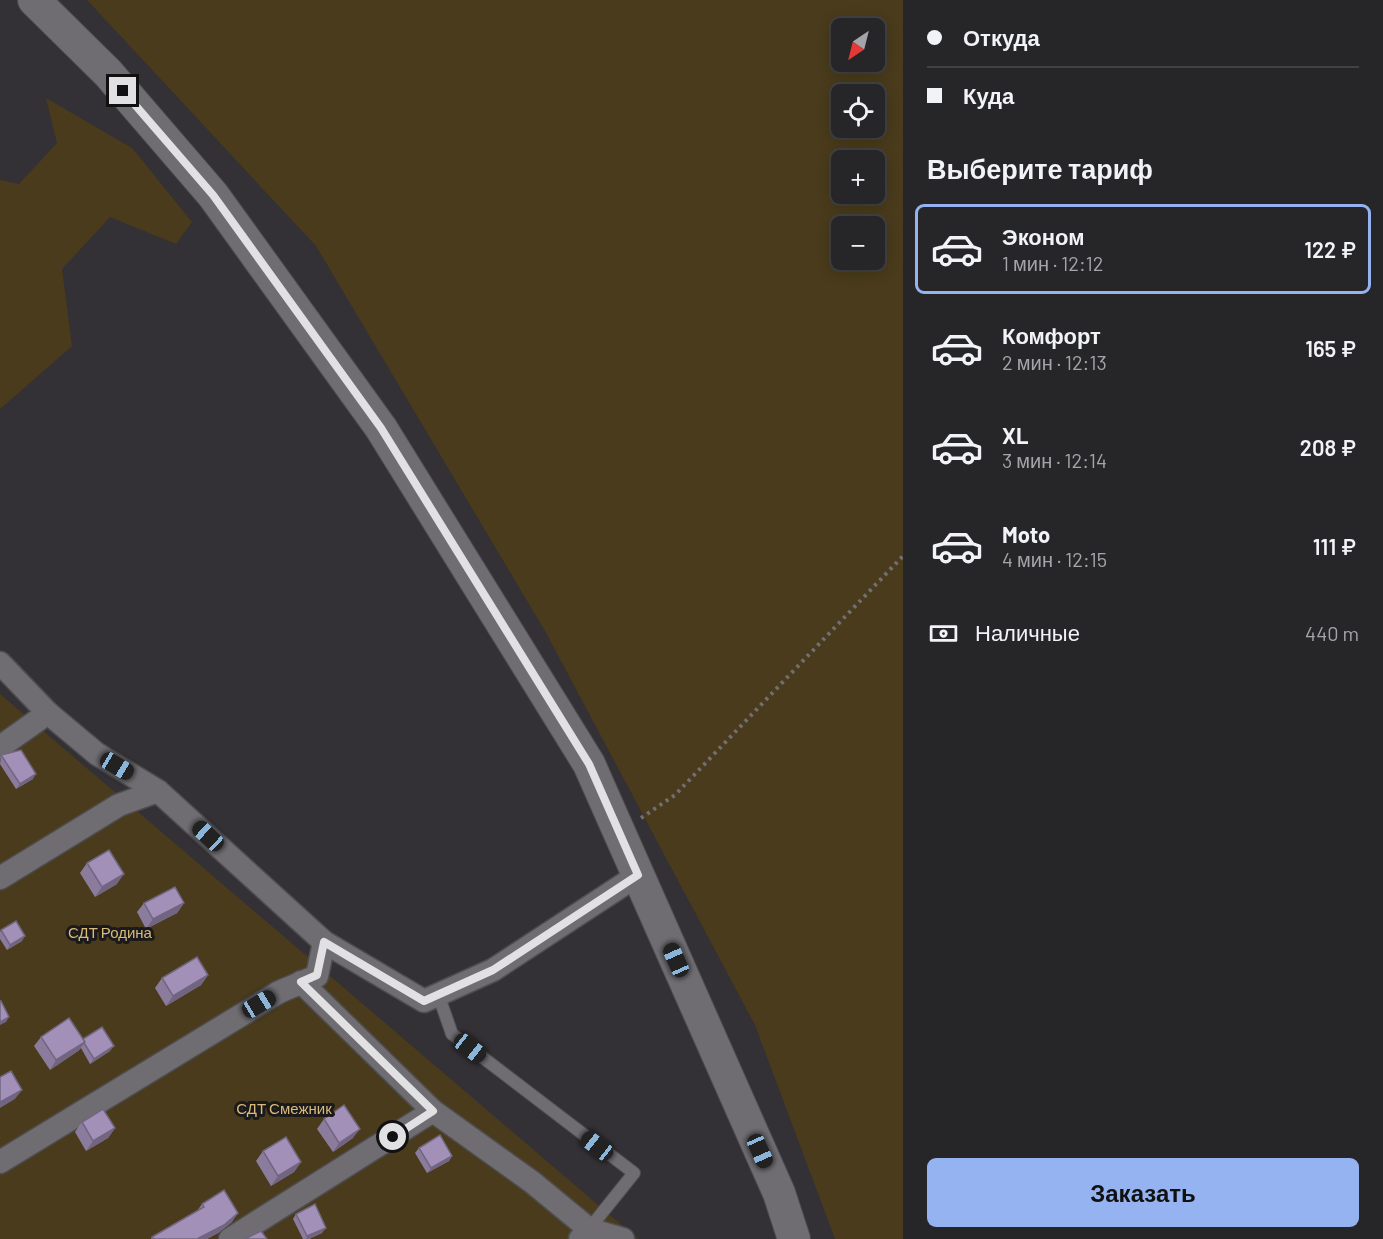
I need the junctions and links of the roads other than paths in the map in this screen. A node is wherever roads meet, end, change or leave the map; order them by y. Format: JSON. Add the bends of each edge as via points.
{"nodes":[{"id":1,"x":34,"y":0,"type":"edge"},
{"id":2,"x":0,"y":663,"type":"edge"},
{"id":3,"x":48,"y":713,"type":"junction"},
{"id":4,"x":0,"y":747,"type":"edge"},
{"id":5,"x":158,"y":791,"type":"junction"},
{"id":6,"x":638,"y":875,"type":"junction"},
{"id":7,"x":0,"y":878,"type":"edge"},
{"id":8,"x":324,"y":942,"type":"junction"},
{"id":9,"x":301,"y":982,"type":"junction"},
{"id":10,"x":438,"y":994,"type":"junction"},
{"id":11,"x":433,"y":1111,"type":"junction"},
{"id":12,"x":0,"y":1162,"type":"edge"},
{"id":13,"x":585,"y":1234,"type":"edge"},
{"id":14,"x":230,"y":1239,"type":"edge"},
{"id":15,"x":623,"y":1239,"type":"edge"},
{"id":16,"x":794,"y":1239,"type":"edge"}],
"edges":[{"from":1,"to":6,"type":"street","via":[[108,73],[213,195],[381,428],[589,764]]},
{"from":2,"to":3,"type":"street"},
{"from":3,"to":4,"type":"street"},
{"from":3,"to":5,"type":"street","via":[[97,754]]},
{"from":5,"to":7,"type":"street","via":[[119,805]]},
{"from":5,"to":8,"type":"street"},
{"from":6,"to":10,"type":"street","via":[[493,970]]},
{"from":6,"to":16,"type":"street","via":[[779,1193]]},
{"from":8,"to":9,"type":"street","via":[[317,975]]},
{"from":8,"to":10,"type":"street","via":[[424,1001]]},
{"from":9,"to":11,"type":"street"},
{"from":9,"to":12,"type":"street"},
{"from":10,"to":13,"type":"lane","via":[[452,1034],[634,1173]]},
{"from":11,"to":13,"type":"street","via":[[532,1182]]},
{"from":11,"to":14,"type":"street"},
{"from":13,"to":15,"type":"street"}]}
